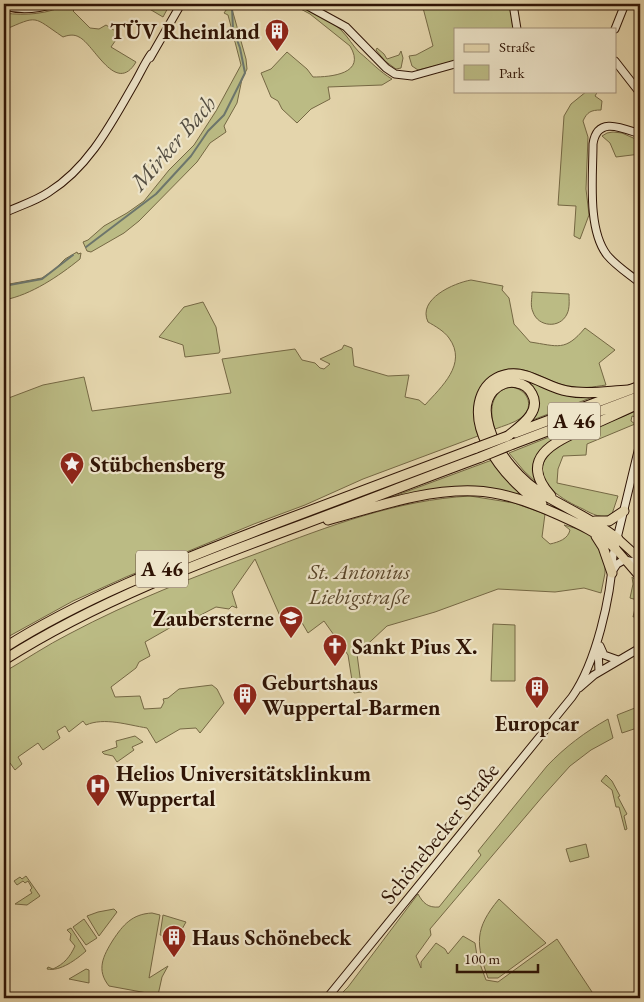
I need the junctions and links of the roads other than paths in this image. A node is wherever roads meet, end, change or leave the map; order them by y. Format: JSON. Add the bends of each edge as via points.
{"nodes":[{"id":1,"x":55,"y":4,"type":"edge"},
{"id":2,"x":181,"y":4,"type":"edge"},
{"id":3,"x":304,"y":4,"type":"edge"},
{"id":4,"x":513,"y":4,"type":"edge"},
{"id":5,"x":625,"y":4,"type":"edge"},
{"id":6,"x":4,"y":6,"type":"edge"},
{"id":7,"x":518,"y":28,"type":"edge"},
{"id":8,"x":615,"y":28,"type":"edge"},
{"id":9,"x":616,"y":62,"type":"edge"},
{"id":10,"x":454,"y":64,"type":"edge"},
{"id":11,"x":640,"y":93,"type":"edge"},
{"id":12,"x":640,"y":134,"type":"edge"},
{"id":13,"x":4,"y":213,"type":"edge"},
{"id":14,"x":640,"y":283,"type":"edge"},
{"id":15,"x":636,"y":395,"type":"edge"},
{"id":16,"x":511,"y":440,"type":"junction"},
{"id":17,"x":640,"y":443,"type":"edge"},
{"id":18,"x":478,"y":452,"type":"junction"},
{"id":19,"x":555,"y":501,"type":"junction"},
{"id":20,"x":624,"y":511,"type":"junction"},
{"id":21,"x":553,"y":512,"type":"junction"},
{"id":22,"x":592,"y":520,"type":"junction"},
{"id":23,"x":303,"y":524,"type":"junction"},
{"id":24,"x":591,"y":530,"type":"junction"},
{"id":25,"x":618,"y":539,"type":"junction"},
{"id":26,"x":615,"y":548,"type":"junction"},
{"id":27,"x":624,"y":560,"type":"junction"},
{"id":28,"x":640,"y":561,"type":"edge"},
{"id":29,"x":612,"y":573,"type":"junction"},
{"id":30,"x":640,"y":578,"type":"edge"},
{"id":31,"x":598,"y":641,"type":"junction"},
{"id":32,"x":4,"y":648,"type":"edge"},
{"id":33,"x":640,"y":648,"type":"edge"},
{"id":34,"x":4,"y":660,"type":"edge"},
{"id":35,"x":618,"y":660,"type":"junction"},
{"id":36,"x":599,"y":672,"type":"junction"},
{"id":37,"x":586,"y":673,"type":"junction"},
{"id":38,"x":577,"y":690,"type":"junction"},
{"id":39,"x":327,"y":998,"type":"edge"}],
"edges":[{"from":1,"to":6,"type":"main road","via":[[19,9]]},
{"from":2,"to":13,"type":"main road","via":[[101,140],[83,163],[50,192]]},
{"from":3,"to":10,"type":"main road","via":[[346,27],[395,74],[412,76]]},
{"from":4,"to":7,"type":"main road"},
{"from":5,"to":8,"type":"main road"},
{"from":9,"to":11,"type":"main road"},
{"from":12,"to":14,"type":"main road","via":[[622,127],[605,126],[595,134],[593,144],[596,233],[608,256]]},
{"from":15,"to":16,"type":"highway","number":"A 46"},
{"from":15,"to":19,"type":"highway","via":[[546,449],[538,475]]},
{"from":15,"to":21,"type":"highway","via":[[567,392],[510,374],[495,378],[484,390],[478,412],[490,450],[522,489]]},
{"from":16,"to":18,"type":"highway","number":"A 46","bridge":true},
{"from":16,"to":19,"type":"highway","via":[[534,408],[531,392],[517,382],[500,385],[488,399],[486,413],[490,432],[522,477]]},
{"from":17,"to":20,"type":"main road"},
{"from":18,"to":23,"type":"highway","number":"A 46"},
{"from":18,"to":32,"type":"highway","number":"A 46","via":[[244,536],[153,573],[67,613]]},
{"from":19,"to":22,"type":"highway"},
{"from":20,"to":22,"type":"highway","via":[[609,521]]},
{"from":20,"to":25,"type":"main road"},
{"from":21,"to":23,"type":"highway","via":[[504,495],[459,491],[417,497]]},
{"from":21,"to":24,"type":"highway"},
{"from":22,"to":25,"type":"highway"},
{"from":23,"to":34,"type":"highway","number":"A 46","via":[[147,586],[71,622]]},
{"from":24,"to":26,"type":"highway"},
{"from":24,"to":29,"type":"highway","via":[[603,546]]},
{"from":25,"to":26,"type":"main road"},
{"from":25,"to":28,"type":"main road"},
{"from":26,"to":27,"type":"main road"},
{"from":26,"to":29,"type":"main road"},
{"from":27,"to":28,"type":"main road"},
{"from":27,"to":29,"type":"main road"},
{"from":27,"to":30,"type":"main road"},
{"from":29,"to":31,"type":"main road"},
{"from":31,"to":35,"type":"main road","via":[[603,654]]},
{"from":31,"to":36,"type":"main road"},
{"from":31,"to":37,"type":"main road","name":"Schönebecker Straße"},
{"from":33,"to":35,"type":"main road","name":"Schönebecker Straße"},
{"from":35,"to":36,"type":"main road","name":"Schönebecker Straße"},
{"from":36,"to":37,"type":"main road"},
{"from":36,"to":38,"type":"main road","name":"Schönebecker Straße"},
{"from":37,"to":38,"type":"main road","name":"Schönebecker Straße"},
{"from":38,"to":39,"type":"main road","name":"Schönebecker Straße"}]}
